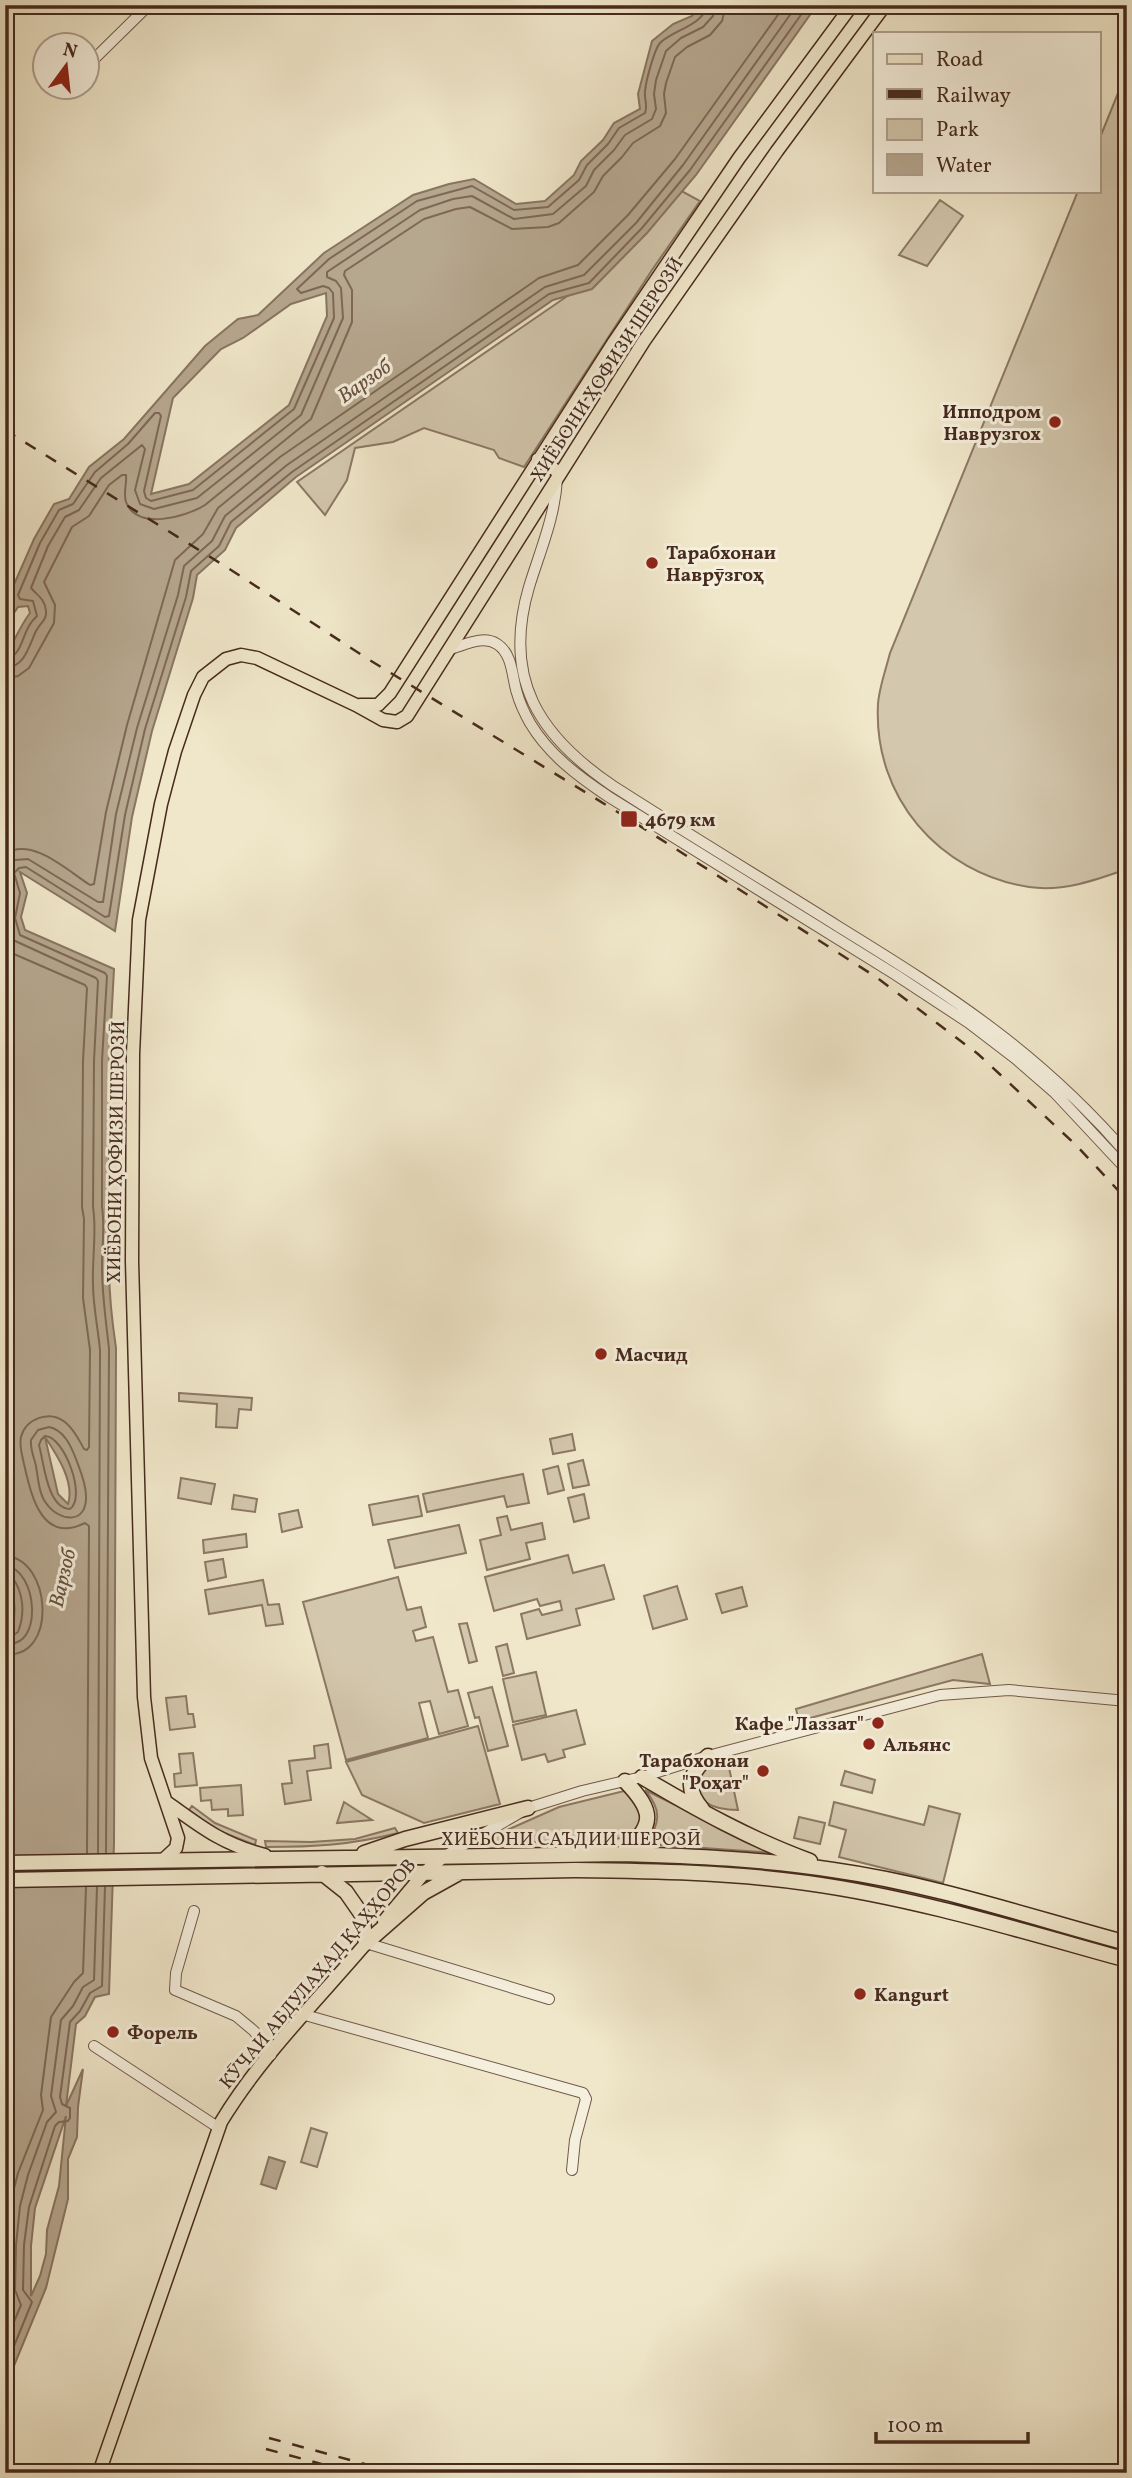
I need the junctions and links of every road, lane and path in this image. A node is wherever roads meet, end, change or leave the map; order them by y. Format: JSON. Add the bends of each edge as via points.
{"nodes":[{"id":1,"x":149,"y":5,"type":"edge"},
{"id":2,"x":852,"y":5,"type":"edge"},
{"id":3,"x":885,"y":5,"type":"edge"},
{"id":4,"x":102,"y":51,"type":"edge"},
{"id":5,"x":538,"y":459,"type":"junction"},
{"id":6,"x":559,"y":475,"type":"junction"},
{"id":7,"x":450,"y":649,"type":"junction"},
{"id":8,"x":356,"y":705,"type":"junction"},
{"id":9,"x":679,"y":828,"type":"junction"},
{"id":10,"x":673,"y":838,"type":"junction"},
{"id":11,"x":804,"y":911,"type":"junction"},
{"id":12,"x":1127,"y":1154,"type":"edge"},
{"id":13,"x":1127,"y":1170,"type":"edge"},
{"id":14,"x":1127,"y":1702,"type":"edge"},
{"id":15,"x":708,"y":1756,"type":"junction"},
{"id":16,"x":642,"y":1777,"type":"junction"},
{"id":17,"x":625,"y":1781,"type":"junction"},
{"id":18,"x":168,"y":1803,"type":"junction"},
{"id":19,"x":528,"y":1808,"type":"junction"},
{"id":20,"x":705,"y":1813,"type":"junction"},
{"id":21,"x":622,"y":1854,"type":"junction"},
{"id":22,"x":352,"y":1857,"type":"junction"},
{"id":23,"x":443,"y":1857,"type":"junction"},
{"id":24,"x":275,"y":1859,"type":"junction"},
{"id":25,"x":162,"y":1861,"type":"junction"},
{"id":26,"x":5,"y":1863,"type":"edge"},
{"id":27,"x":835,"y":1870,"type":"junction"},
{"id":28,"x":463,"y":1871,"type":"junction"},
{"id":29,"x":425,"y":1872,"type":"junction"},
{"id":30,"x":322,"y":1873,"type":"junction"},
{"id":31,"x":276,"y":1875,"type":"junction"},
{"id":32,"x":5,"y":1880,"type":"edge"},
{"id":33,"x":194,"y":1911,"type":"dead end"},
{"id":34,"x":366,"y":1943,"type":"junction"},
{"id":35,"x":1127,"y":1943,"type":"edge"},
{"id":36,"x":1127,"y":1959,"type":"edge"},
{"id":37,"x":549,"y":1999,"type":"dead end"},
{"id":38,"x":305,"y":2015,"type":"junction"},
{"id":39,"x":94,"y":2046,"type":"dead end"},
{"id":40,"x":271,"y":2055,"type":"junction"},
{"id":41,"x":219,"y":2128,"type":"junction"},
{"id":42,"x":572,"y":2170,"type":"dead end"},
{"id":43,"x":99,"y":2473,"type":"edge"}],
"edges":[{"from":1,"to":4,"type":"street"},
{"from":2,"to":5,"type":"main road","name":"ХИЁБОНИ ҲОФИЗИ ШЕРОЗӢ","via":[[727,176]]},
{"from":3,"to":6,"type":"main road","name":"ХИЁБОНИ ҲОФИЗИ ШЕРОЗӢ","via":[[653,328]]},
{"from":5,"to":6,"type":"main road"},
{"from":5,"to":8,"type":"main road","name":"ХИЁБОНИ ҲОФИЗИ ШЕРОЗӢ","via":[[390,693],[373,707]]},
{"from":6,"to":7,"type":"main road","name":"ХИЁБОНИ ҲОФИЗИ ШЕРОЗӢ"},
{"from":6,"to":9,"type":"street","via":[[555,507],[524,606],[521,648],[528,693],[565,750]]},
{"from":7,"to":8,"type":"main road","name":"ХИЁБОНИ ҲОФИЗИ ШЕРОЗӢ","via":[[405,718],[383,720]]},
{"from":7,"to":10,"type":"street","via":[[484,640],[500,646],[508,657],[527,717],[551,751],[598,790]]},
{"from":8,"to":18,"type":"main road","name":"ХИЁБОНИ ҲОФИЗИ ШЕРОЗӢ","via":[[257,658],[226,659],[203,677],[161,804],[139,920],[133,1063],[135,1431],[146,1731],[158,1784]]},
{"from":9,"to":10,"type":"street"},
{"from":9,"to":11,"type":"street"},
{"from":10,"to":11,"type":"street"},
{"from":11,"to":12,"type":"street","via":[[943,992],[1007,1038],[1075,1097]]},
{"from":11,"to":13,"type":"street","via":[[1006,1050],[1077,1114]]},
{"from":14,"to":15,"type":"street","name":"КӮЧАИ АБДУЛАҲАД ҚАҲҲОРОВ","via":[[1009,1690],[940,1695]]},
{"from":15,"to":16,"type":"street","name":"КӮЧАИ АБДУЛАҲАД ҚАҲҲОРОВ"},
{"from":15,"to":20,"type":"highway","via":[[690,1782],[691,1796]]},
{"from":16,"to":17,"type":"street","name":"КӮЧАИ АБДУЛАҲАД ҚАҲҲОРОВ"},
{"from":16,"to":20,"type":"highway"},
{"from":17,"to":19,"type":"street","name":"КӮЧАИ АБДУЛАҲАД ҚАҲҲОРОВ"},
{"from":17,"to":21,"type":"highway","via":[[642,1798],[647,1821]]},
{"from":18,"to":24,"type":"main road","via":[[215,1837]]},
{"from":18,"to":25,"type":"main road","name":"ХИЁБОНИ ҲОФИЗИ ШЕРОЗӢ","via":[[178,1838],[176,1848]]},
{"from":19,"to":22,"type":"highway"},
{"from":19,"to":23,"type":"street","name":"КӮЧАИ АБДУЛАҲАД ҚАҲҲОРОВ"},
{"from":20,"to":27,"type":"highway"},
{"from":21,"to":23,"type":"highway","name":"ХИЁБОНИ САЪДИИ ШЕРОЗӢ"},
{"from":21,"to":27,"type":"highway","name":"ХИЁБОНИ САЪДИИ ШЕРОЗӢ","via":[[722,1858]]},
{"from":22,"to":23,"type":"highway","name":"ХИЁБОНИ САЪДИИ ШЕРОЗӢ"},
{"from":22,"to":24,"type":"highway","name":"ХИЁБОНИ САЪДИИ ШЕРОЗӢ"},
{"from":23,"to":29,"type":"main road","name":"КӮЧАИ АБДУЛАҲАД ҚАҲҲОРОВ"},
{"from":24,"to":25,"type":"highway","name":"ХИЁБОНИ САЪДИИ ШЕРОЗӢ"},
{"from":24,"to":31,"type":"highway","via":[[280,1864]]},
{"from":25,"to":26,"type":"highway","name":"ХИЁБОНИ САЪДИИ ШЕРОЗӢ"},
{"from":27,"to":35,"type":"highway","name":"ХИЁБОНИ САЪДИИ ШЕРОЗӢ","via":[[926,1889]]},
{"from":28,"to":29,"type":"highway","name":"ХИЁБОНИ САЪДИИ ШЕРОЗӢ"},
{"from":28,"to":34,"type":"highway","via":[[423,1894]]},
{"from":28,"to":36,"type":"highway","name":"ХИЁБОНИ САЪДИИ ШЕРОЗӢ","via":[[660,1871],[810,1883],[924,1906]]},
{"from":29,"to":30,"type":"highway","name":"ХИЁБОНИ САЪДИИ ШЕРОЗӢ"},
{"from":29,"to":34,"type":"main road","name":"КӮЧАИ АБДУЛАҲАД ҚАҲҲОРОВ"},
{"from":30,"to":31,"type":"highway","name":"ХИЁБОНИ САЪДИИ ШЕРОЗӢ"},
{"from":30,"to":34,"type":"highway","via":[[346,1892],[362,1915]]},
{"from":31,"to":32,"type":"highway","name":"ХИЁБОНИ САЪДИИ ШЕРОЗӢ"},
{"from":33,"to":40,"type":"street","via":[[175,1990],[236,2016]]},
{"from":34,"to":37,"type":"street"},
{"from":34,"to":38,"type":"main road","name":"КӮЧАИ АБДУЛАҲАД ҚАҲҲОРОВ"},
{"from":38,"to":40,"type":"main road","name":"КӮЧАИ АБДУЛАҲАД ҚАҲҲОРОВ"},
{"from":38,"to":42,"type":"street","via":[[583,2093],[586,2099]]},
{"from":39,"to":41,"type":"street"},
{"from":40,"to":41,"type":"main road","name":"КӮЧАИ АБДУЛАҲАД ҚАҲҲОРОВ","via":[[235,2099]]},
{"from":41,"to":43,"type":"main road","name":"КӮЧАИ АБДУЛАҲАД ҚАҲҲОРОВ"}]}
